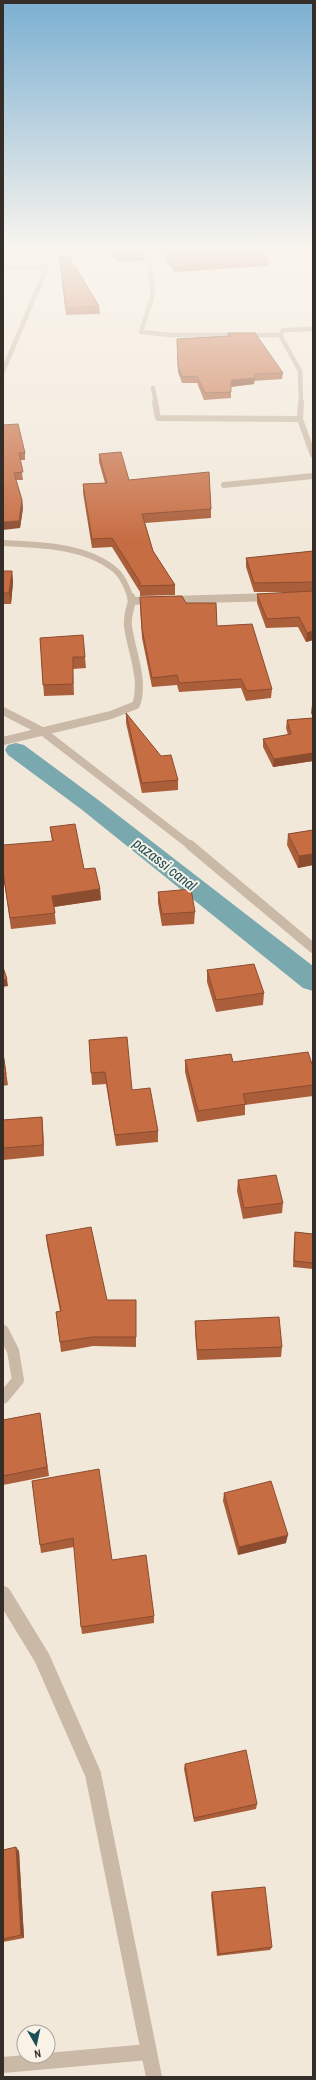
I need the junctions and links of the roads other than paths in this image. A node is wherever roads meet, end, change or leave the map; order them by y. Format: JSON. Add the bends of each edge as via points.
{"nodes":[{"id":1,"x":13,"y":347,"type":"edge"},
{"id":2,"x":287,"y":347,"type":"edge"},
{"id":3,"x":3,"y":371,"type":"edge"},
{"id":4,"x":153,"y":388,"type":"dead end"},
{"id":5,"x":300,"y":419,"type":"junction"},
{"id":6,"x":313,"y":454,"type":"edge"},
{"id":7,"x":313,"y":476,"type":"edge"},
{"id":8,"x":224,"y":486,"type":"dead end"},
{"id":9,"x":3,"y":543,"type":"edge"},
{"id":10,"x":276,"y":597,"type":"edge"},
{"id":11,"x":132,"y":601,"type":"junction"},
{"id":12,"x":3,"y":711,"type":"edge"},
{"id":13,"x":42,"y":731,"type":"junction"},
{"id":14,"x":3,"y":740,"type":"edge"},
{"id":15,"x":313,"y":948,"type":"edge"},
{"id":16,"x":3,"y":1331,"type":"edge"},
{"id":17,"x":3,"y":1398,"type":"edge"},
{"id":18,"x":3,"y":1594,"type":"edge"},
{"id":19,"x":148,"y":2052,"type":"junction"},
{"id":20,"x":3,"y":2065,"type":"edge"},
{"id":21,"x":154,"y":2077,"type":"edge"}],
"edges":[{"from":1,"to":3,"type":"street"},
{"from":2,"to":5,"type":"street","via":[[300,371]]},
{"from":4,"to":5,"type":"street","via":[[158,418]]},
{"from":5,"to":6,"type":"street"},
{"from":7,"to":8,"type":"street"},
{"from":9,"to":11,"type":"street","via":[[64,549],[106,564],[114,569],[126,585]]},
{"from":10,"to":11,"type":"street"},
{"from":11,"to":13,"type":"street","via":[[128,621],[140,694],[136,705],[124,711]]},
{"from":12,"to":13,"type":"street"},
{"from":13,"to":14,"type":"street"},
{"from":13,"to":15,"type":"street","via":[[170,829]]},
{"from":16,"to":17,"type":"street","via":[[13,1351],[18,1380]]},
{"from":18,"to":19,"type":"street","via":[[42,1658],[93,1774]]},
{"from":19,"to":20,"type":"street"},
{"from":19,"to":21,"type":"street"}]}
